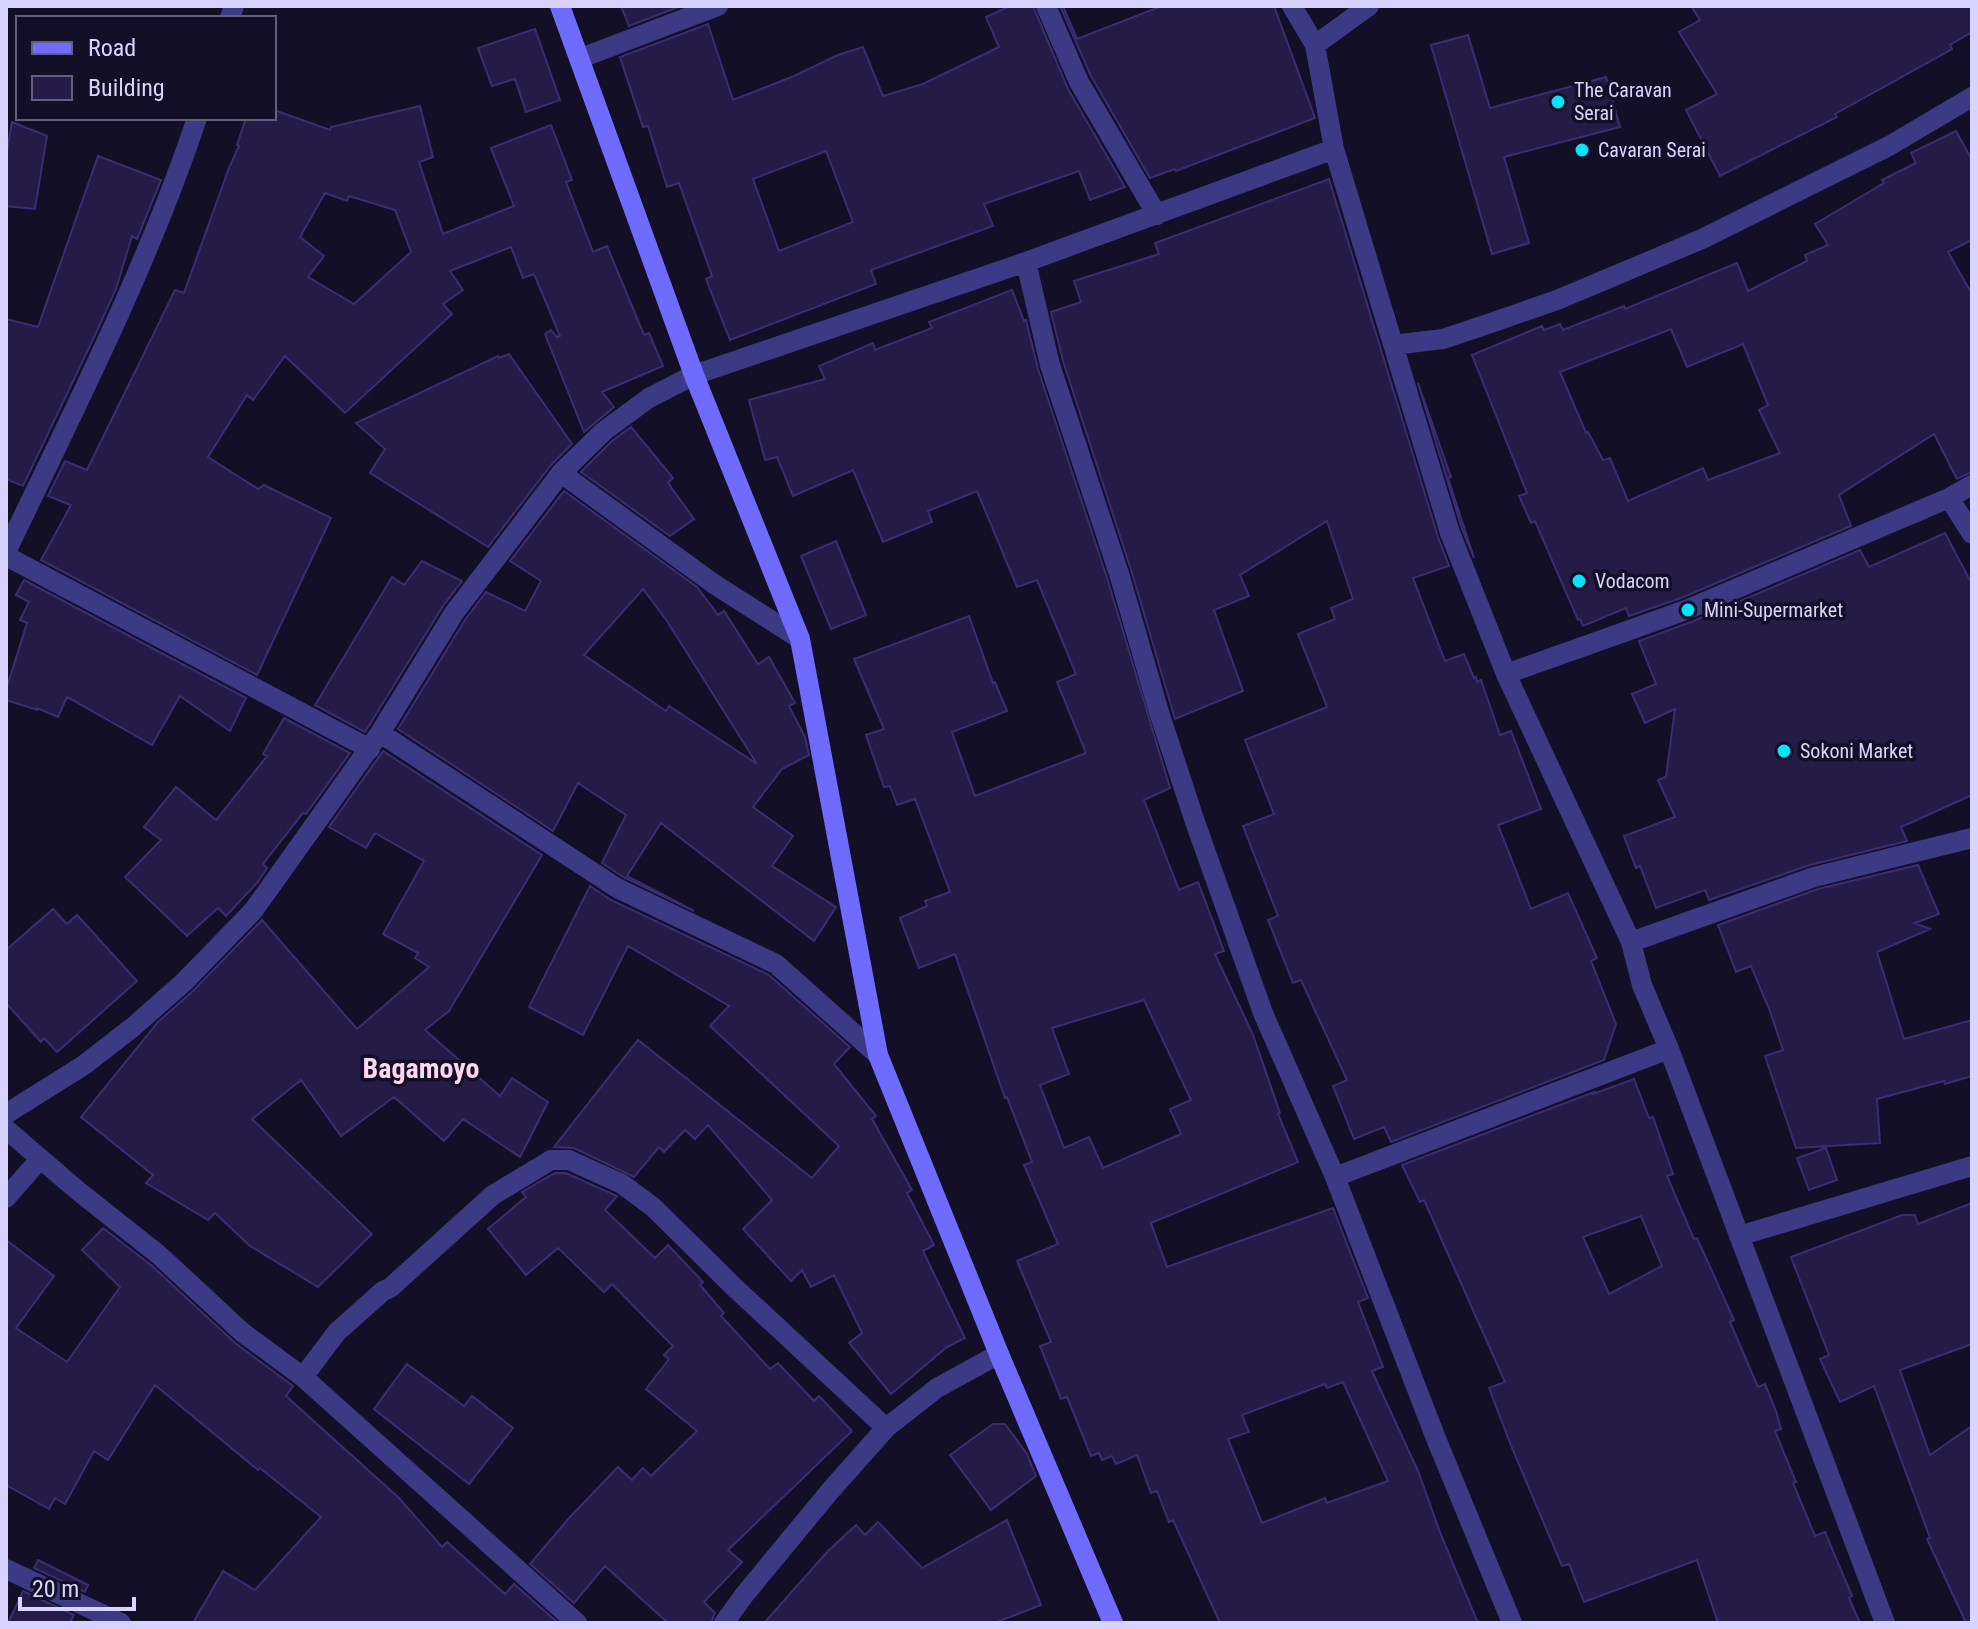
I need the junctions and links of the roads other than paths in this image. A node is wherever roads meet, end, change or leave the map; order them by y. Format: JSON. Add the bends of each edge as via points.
{"nodes":[{"id":1,"x":560,"y":6,"type":"edge"},
{"id":2,"x":718,"y":6,"type":"edge"},
{"id":3,"x":1046,"y":6,"type":"edge"},
{"id":4,"x":1292,"y":6,"type":"edge"},
{"id":5,"x":1369,"y":6,"type":"edge"},
{"id":6,"x":1315,"y":45,"type":"junction"},
{"id":7,"x":581,"y":58,"type":"junction"},
{"id":8,"x":1972,"y":97,"type":"edge"},
{"id":9,"x":196,"y":120,"type":"edge"},
{"id":10,"x":1334,"y":149,"type":"junction"},
{"id":11,"x":1157,"y":215,"type":"junction"},
{"id":12,"x":1026,"y":262,"type":"junction"},
{"id":13,"x":1393,"y":345,"type":"junction"},
{"id":14,"x":694,"y":375,"type":"junction"},
{"id":15,"x":561,"y":473,"type":"junction"},
{"id":16,"x":1972,"y":485,"type":"edge"},
{"id":17,"x":1949,"y":498,"type":"junction"},
{"id":18,"x":1972,"y":534,"type":"edge"},
{"id":19,"x":6,"y":554,"type":"edge"},
{"id":20,"x":800,"y":639,"type":"junction"},
{"id":21,"x":1506,"y":674,"type":"junction"},
{"id":22,"x":375,"y":741,"type":"junction"},
{"id":23,"x":1972,"y":838,"type":"edge"},
{"id":24,"x":1631,"y":942,"type":"junction"},
{"id":25,"x":1669,"y":1049,"type":"junction"},
{"id":26,"x":878,"y":1055,"type":"junction"},
{"id":27,"x":6,"y":1114,"type":"edge"},
{"id":28,"x":6,"y":1129,"type":"edge"},
{"id":29,"x":40,"y":1159,"type":"junction"},
{"id":30,"x":1972,"y":1166,"type":"edge"},
{"id":31,"x":1335,"y":1177,"type":"junction"},
{"id":32,"x":6,"y":1198,"type":"edge"},
{"id":33,"x":1739,"y":1236,"type":"junction"},
{"id":34,"x":999,"y":1354,"type":"junction"},
{"id":35,"x":303,"y":1377,"type":"junction"},
{"id":36,"x":886,"y":1428,"type":"junction"},
{"id":37,"x":6,"y":1569,"type":"edge"},
{"id":38,"x":121,"y":1623,"type":"edge"},
{"id":39,"x":577,"y":1623,"type":"edge"},
{"id":40,"x":724,"y":1623,"type":"edge"},
{"id":41,"x":1113,"y":1623,"type":"edge"},
{"id":42,"x":1512,"y":1623,"type":"edge"},
{"id":43,"x":1885,"y":1623,"type":"edge"}],
"edges":[{"from":1,"to":7,"type":"main road"},
{"from":2,"to":7,"type":"street"},
{"from":3,"to":11,"type":"street","via":[[1079,82]]},
{"from":4,"to":6,"type":"street"},
{"from":5,"to":6,"type":"street"},
{"from":6,"to":10,"type":"street"},
{"from":7,"to":14,"type":"main road"},
{"from":8,"to":13,"type":"street","via":[[1889,146],[1702,239],[1512,316],[1443,339]]},
{"from":9,"to":19,"type":"street","via":[[137,273]]},
{"from":10,"to":11,"type":"street"},
{"from":10,"to":13,"type":"street"},
{"from":11,"to":12,"type":"street"},
{"from":12,"to":14,"type":"street"},
{"from":12,"to":31,"type":"street","via":[[1050,365],[1194,819],[1263,1013]]},
{"from":13,"to":21,"type":"street","via":[[1450,533]]},
{"from":14,"to":15,"type":"street","via":[[649,398],[604,431]]},
{"from":14,"to":20,"type":"main road"},
{"from":15,"to":20,"type":"street"},
{"from":15,"to":22,"type":"street","via":[[454,613]]},
{"from":16,"to":17,"type":"street"},
{"from":17,"to":18,"type":"street"},
{"from":17,"to":21,"type":"street","via":[[1686,610]]},
{"from":19,"to":22,"type":"street"},
{"from":20,"to":26,"type":"main road"},
{"from":21,"to":24,"type":"street"},
{"from":22,"to":26,"type":"street","via":[[617,888],[776,964]]},
{"from":22,"to":27,"type":"street","via":[[253,911],[184,982],[84,1065]]},
{"from":23,"to":24,"type":"street","via":[[1814,877]]},
{"from":24,"to":25,"type":"street","via":[[1642,985]]},
{"from":25,"to":31,"type":"street"},
{"from":25,"to":33,"type":"street"},
{"from":26,"to":34,"type":"main road"},
{"from":28,"to":29,"type":"street"},
{"from":29,"to":32,"type":"street"},
{"from":29,"to":35,"type":"street","via":[[159,1255],[242,1332]]},
{"from":30,"to":33,"type":"street"},
{"from":31,"to":42,"type":"street"},
{"from":33,"to":43,"type":"street"},
{"from":34,"to":36,"type":"street","via":[[937,1388]]},
{"from":34,"to":41,"type":"main road"},
{"from":35,"to":36,"type":"street","via":[[337,1332],[493,1195],[551,1160],[569,1160],[622,1184],[653,1207]]},
{"from":35,"to":39,"type":"street"},
{"from":36,"to":40,"type":"street"},
{"from":37,"to":38,"type":"street"}]}
